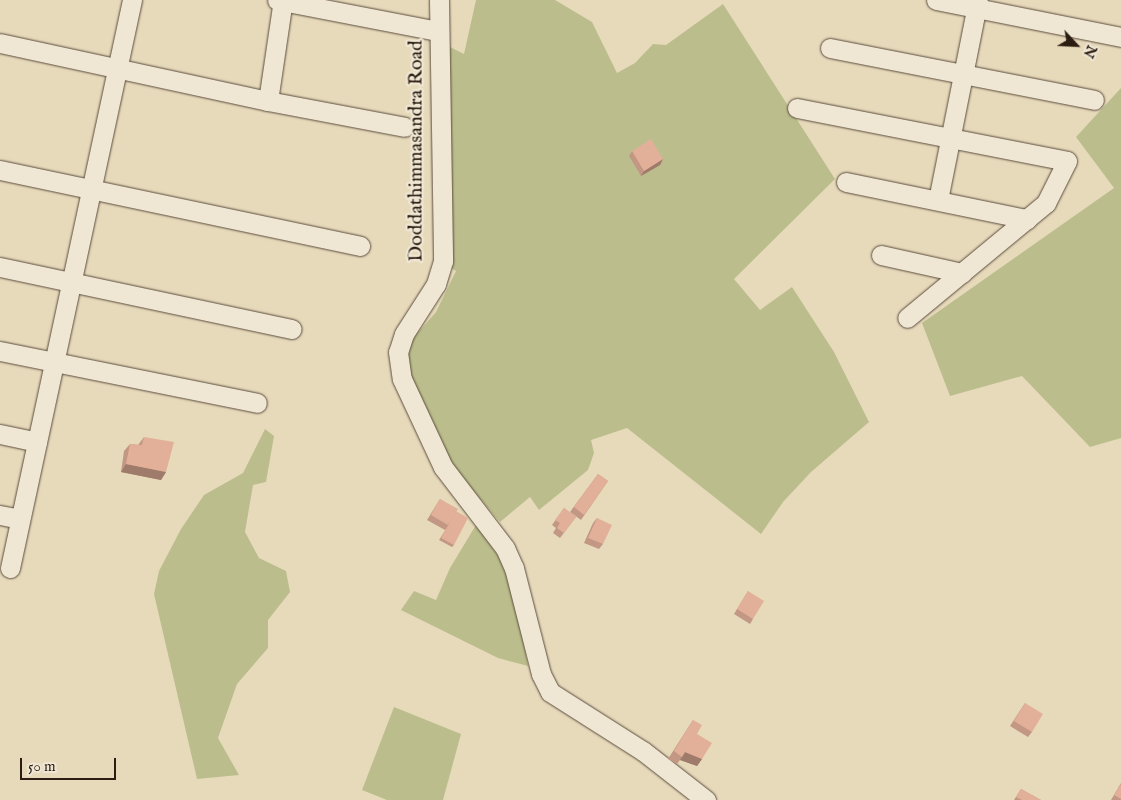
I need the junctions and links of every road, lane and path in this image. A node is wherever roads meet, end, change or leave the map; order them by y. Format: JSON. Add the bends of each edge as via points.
{"nodes":[{"id":1,"x":132,"y":0,"type":"edge"},
{"id":2,"x":281,"y":0,"type":"edge"},
{"id":3,"x":439,"y":0,"type":"edge"},
{"id":4,"x":936,"y":0,"type":"edge"},
{"id":5,"x":977,"y":4,"type":"edge"},
{"id":6,"x":438,"y":31,"type":"junction"},
{"id":7,"x":1121,"y":37,"type":"edge"},
{"id":8,"x":0,"y":43,"type":"edge"},
{"id":9,"x":830,"y":48,"type":"dead end"},
{"id":10,"x":117,"y":69,"type":"junction"},
{"id":11,"x":963,"y":74,"type":"junction"},
{"id":12,"x":1094,"y":100,"type":"dead end"},
{"id":13,"x":268,"y":101,"type":"junction"},
{"id":14,"x":797,"y":108,"type":"dead end"},
{"id":15,"x":405,"y":127,"type":"dead end"},
{"id":16,"x":950,"y":138,"type":"junction"},
{"id":17,"x":0,"y":170,"type":"edge"},
{"id":18,"x":846,"y":182,"type":"dead end"},
{"id":19,"x":92,"y":188,"type":"junction"},
{"id":20,"x":938,"y":200,"type":"junction"},
{"id":21,"x":1027,"y":219,"type":"junction"},
{"id":22,"x":360,"y":246,"type":"dead end"},
{"id":23,"x":881,"y":255,"type":"dead end"},
{"id":24,"x":0,"y":266,"type":"edge"},
{"id":25,"x":962,"y":273,"type":"junction"},
{"id":26,"x":72,"y":280,"type":"junction"},
{"id":27,"x":907,"y":318,"type":"dead end"},
{"id":28,"x":291,"y":329,"type":"dead end"},
{"id":29,"x":0,"y":351,"type":"edge"},
{"id":30,"x":54,"y":364,"type":"junction"},
{"id":31,"x":257,"y":403,"type":"dead end"},
{"id":32,"x":0,"y":434,"type":"edge"},
{"id":33,"x":37,"y":442,"type":"junction"},
{"id":34,"x":0,"y":515,"type":"edge"},
{"id":35,"x":20,"y":519,"type":"junction"},
{"id":36,"x":10,"y":568,"type":"dead end"},
{"id":37,"x":706,"y":800,"type":"edge"}],
"edges":[{"from":1,"to":10,"type":"street"},
{"from":2,"to":6,"type":"street"},
{"from":2,"to":13,"type":"street"},
{"from":3,"to":6,"type":"street","name":"Doddathimmasandra Road"},
{"from":4,"to":5,"type":"street"},
{"from":5,"to":7,"type":"street"},
{"from":5,"to":11,"type":"street"},
{"from":6,"to":37,"type":"street","name":"Doddathimmasandra Road","via":[[443,261],[436,284],[401,343],[398,365],[402,378],[443,467],[505,548],[514,568],[541,674],[550,692],[638,747]]},
{"from":8,"to":10,"type":"street"},
{"from":9,"to":11,"type":"street"},
{"from":10,"to":13,"type":"street"},
{"from":10,"to":19,"type":"street"},
{"from":11,"to":12,"type":"street"},
{"from":11,"to":16,"type":"street"},
{"from":13,"to":15,"type":"street"},
{"from":14,"to":16,"type":"street"},
{"from":16,"to":20,"type":"street"},
{"from":16,"to":21,"type":"street","via":[[1067,161],[1046,203]]},
{"from":17,"to":19,"type":"street"},
{"from":18,"to":20,"type":"street"},
{"from":19,"to":22,"type":"street"},
{"from":19,"to":26,"type":"street"},
{"from":20,"to":21,"type":"street"},
{"from":21,"to":25,"type":"street"},
{"from":23,"to":25,"type":"street"},
{"from":24,"to":26,"type":"street"},
{"from":25,"to":27,"type":"street"},
{"from":26,"to":28,"type":"street"},
{"from":26,"to":30,"type":"street"},
{"from":29,"to":30,"type":"street"},
{"from":30,"to":31,"type":"street"},
{"from":30,"to":33,"type":"street"},
{"from":32,"to":33,"type":"street"},
{"from":33,"to":35,"type":"street"},
{"from":34,"to":35,"type":"street"},
{"from":35,"to":36,"type":"street"}]}
